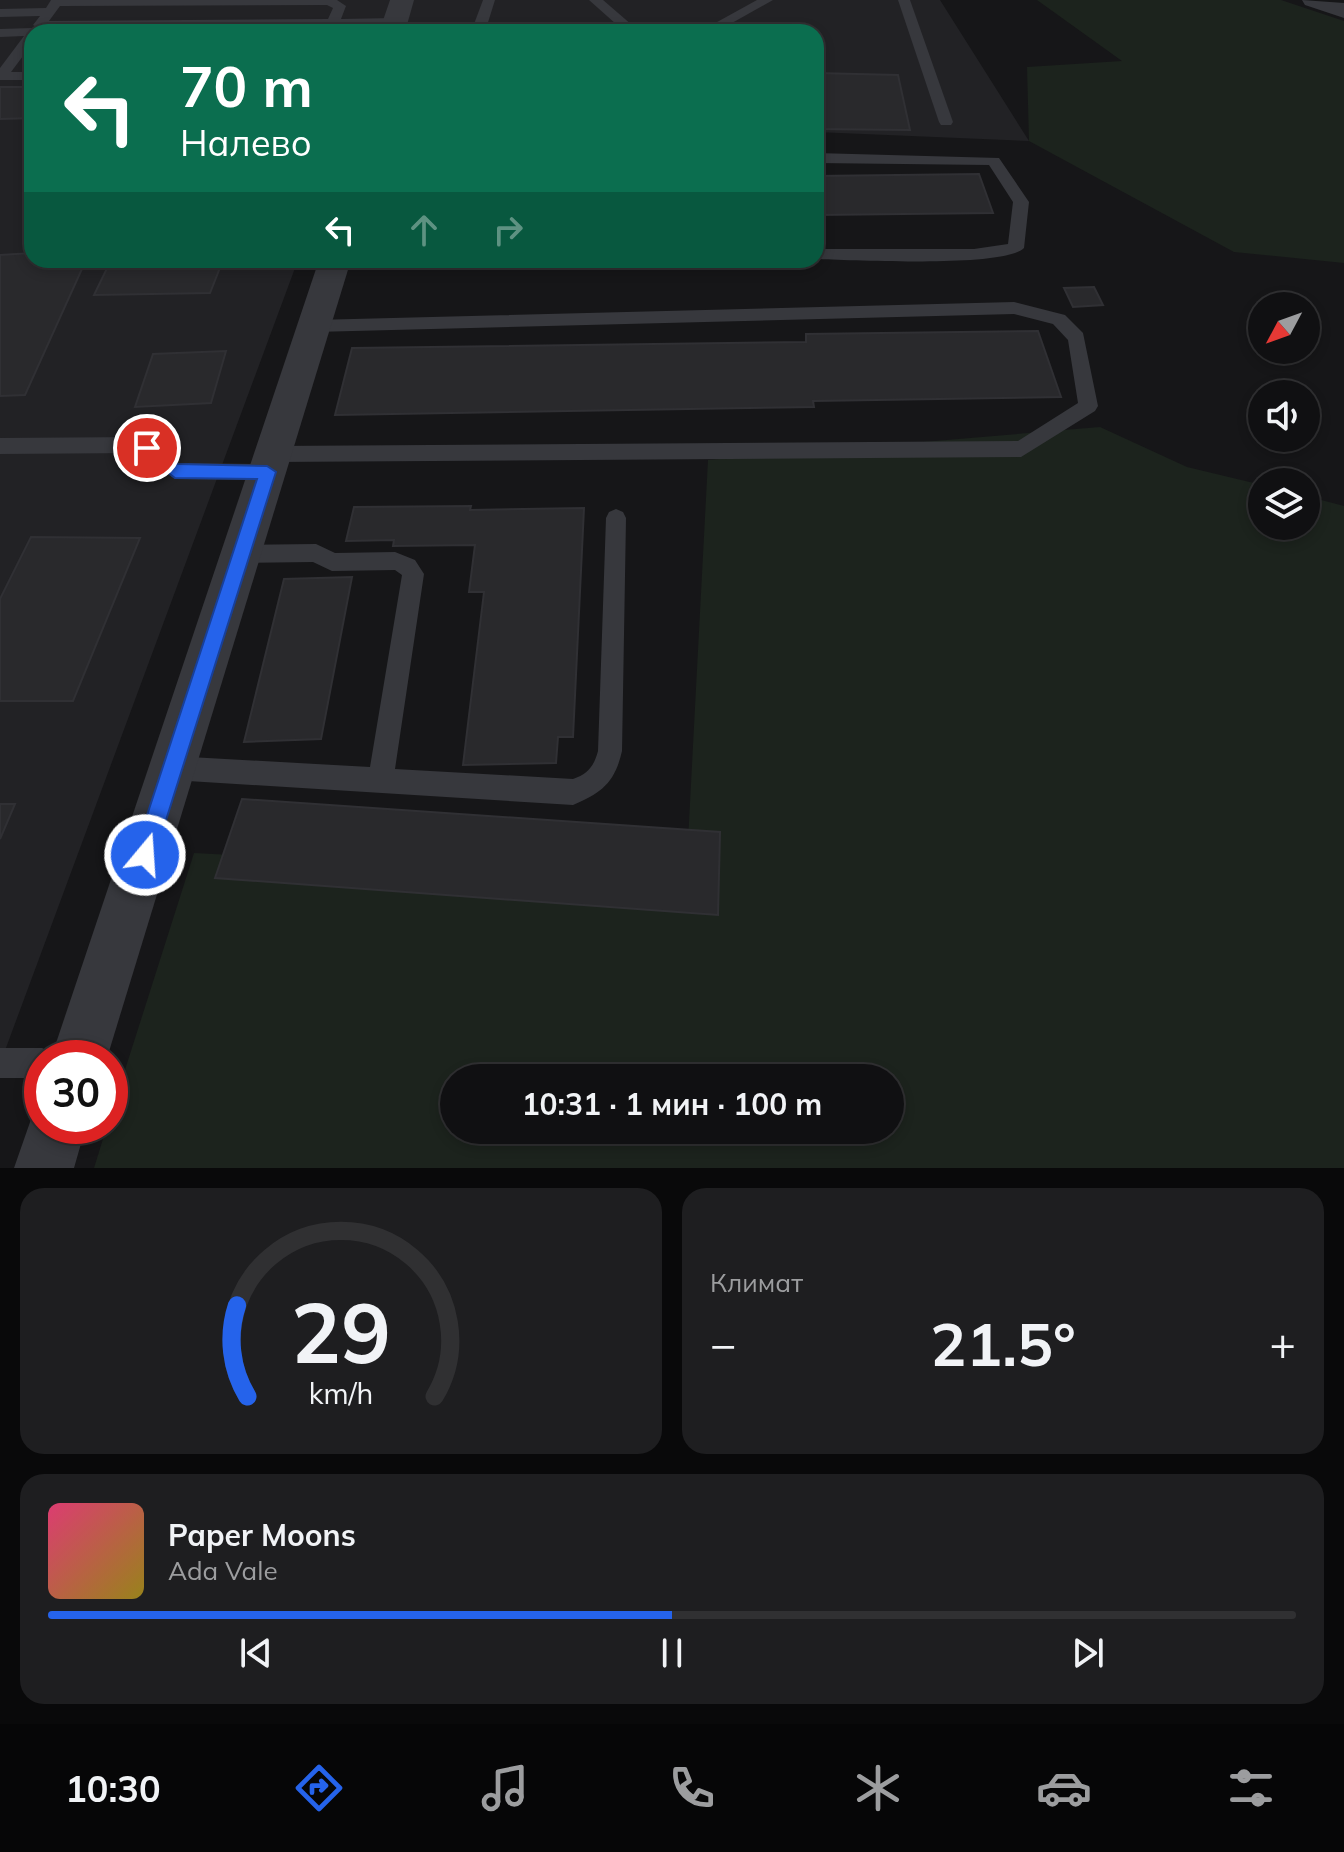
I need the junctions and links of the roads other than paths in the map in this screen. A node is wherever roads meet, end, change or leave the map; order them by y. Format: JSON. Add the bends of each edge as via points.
{"nodes":[{"id":1,"x":489,"y":0,"type":"edge"},
{"id":2,"x":595,"y":0,"type":"edge"},
{"id":3,"x":767,"y":0,"type":"edge"},
{"id":4,"x":904,"y":0,"type":"edge"},
{"id":5,"x":1314,"y":0,"type":"edge"},
{"id":6,"x":55,"y":5,"type":"edge"},
{"id":7,"x":1344,"y":11,"type":"edge"},
{"id":8,"x":0,"y":13,"type":"edge"},
{"id":9,"x":396,"y":18,"type":"edge"},
{"id":10,"x":333,"y":23,"type":"junction"},
{"id":11,"x":40,"y":24,"type":"edge"},
{"id":12,"x":303,"y":24,"type":"edge"},
{"id":13,"x":481,"y":24,"type":"edge"},
{"id":14,"x":624,"y":24,"type":"edge"},
{"id":15,"x":721,"y":24,"type":"edge"},
{"id":16,"x":24,"y":32,"type":"edge"},
{"id":17,"x":0,"y":33,"type":"edge"},
{"id":18,"x":0,"y":51,"type":"edge"},
{"id":19,"x":24,"y":51,"type":"edge"},
{"id":20,"x":24,"y":53,"type":"edge"},
{"id":21,"x":0,"y":76,"type":"edge"},
{"id":22,"x":24,"y":76,"type":"edge"},
{"id":23,"x":946,"y":122,"type":"dead end"},
{"id":24,"x":824,"y":158,"type":"edge"},
{"id":25,"x":824,"y":254,"type":"edge"},
{"id":26,"x":332,"y":268,"type":"edge"},
{"id":27,"x":314,"y":326,"type":"junction"},
{"id":28,"x":0,"y":446,"type":"edge"},
{"id":29,"x":270,"y":463,"type":"junction"},
{"id":30,"x":616,"y":518,"type":"dead end"},
{"id":31,"x":241,"y":554,"type":"junction"},
{"id":32,"x":172,"y":768,"type":"junction"},
{"id":33,"x":380,"y":781,"type":"junction"},
{"id":34,"x":85,"y":1040,"type":"edge"},
{"id":35,"x":0,"y":1063,"type":"edge"},
{"id":36,"x":24,"y":1063,"type":"edge"},
{"id":37,"x":51,"y":1144,"type":"edge"},
{"id":38,"x":44,"y":1168,"type":"edge"}],
"edges":[{"from":1,"to":13,"type":"lane"},
{"from":2,"to":14,"type":"lane"},
{"from":3,"to":15,"type":"lane"},
{"from":4,"to":23,"type":"lane"},
{"from":5,"to":7,"type":"street"},
{"from":6,"to":8,"type":"lane"},
{"from":6,"to":10,"type":"lane","via":[[329,1],[340,6]]},
{"from":6,"to":11,"type":"lane"},
{"from":9,"to":10,"type":"lane"},
{"from":10,"to":12,"type":"lane"},
{"from":16,"to":17,"type":"lane"},
{"from":18,"to":19,"type":"lane"},
{"from":20,"to":21,"type":"lane"},
{"from":21,"to":22,"type":"lane"},
{"from":24,"to":25,"type":"lane","via":[[994,161],[1021,202],[1016,248],[974,255]]},
{"from":26,"to":27,"type":"street"},
{"from":27,"to":29,"type":"street"},
{"from":27,"to":29,"type":"lane","via":[[1014,308],[1059,319],[1077,338],[1088,406],[1021,449]]},
{"from":28,"to":29,"type":"lane","via":[[141,445],[175,471]]},
{"from":29,"to":31,"type":"street"},
{"from":30,"to":33,"type":"lane","via":[[606,771],[592,785],[573,792]]},
{"from":31,"to":32,"type":"street"},
{"from":31,"to":33,"type":"lane","via":[[316,553],[332,562],[395,561],[412,570]]},
{"from":32,"to":33,"type":"lane"},
{"from":32,"to":34,"type":"street"},
{"from":35,"to":36,"type":"lane"},
{"from":37,"to":38,"type":"street"}]}
